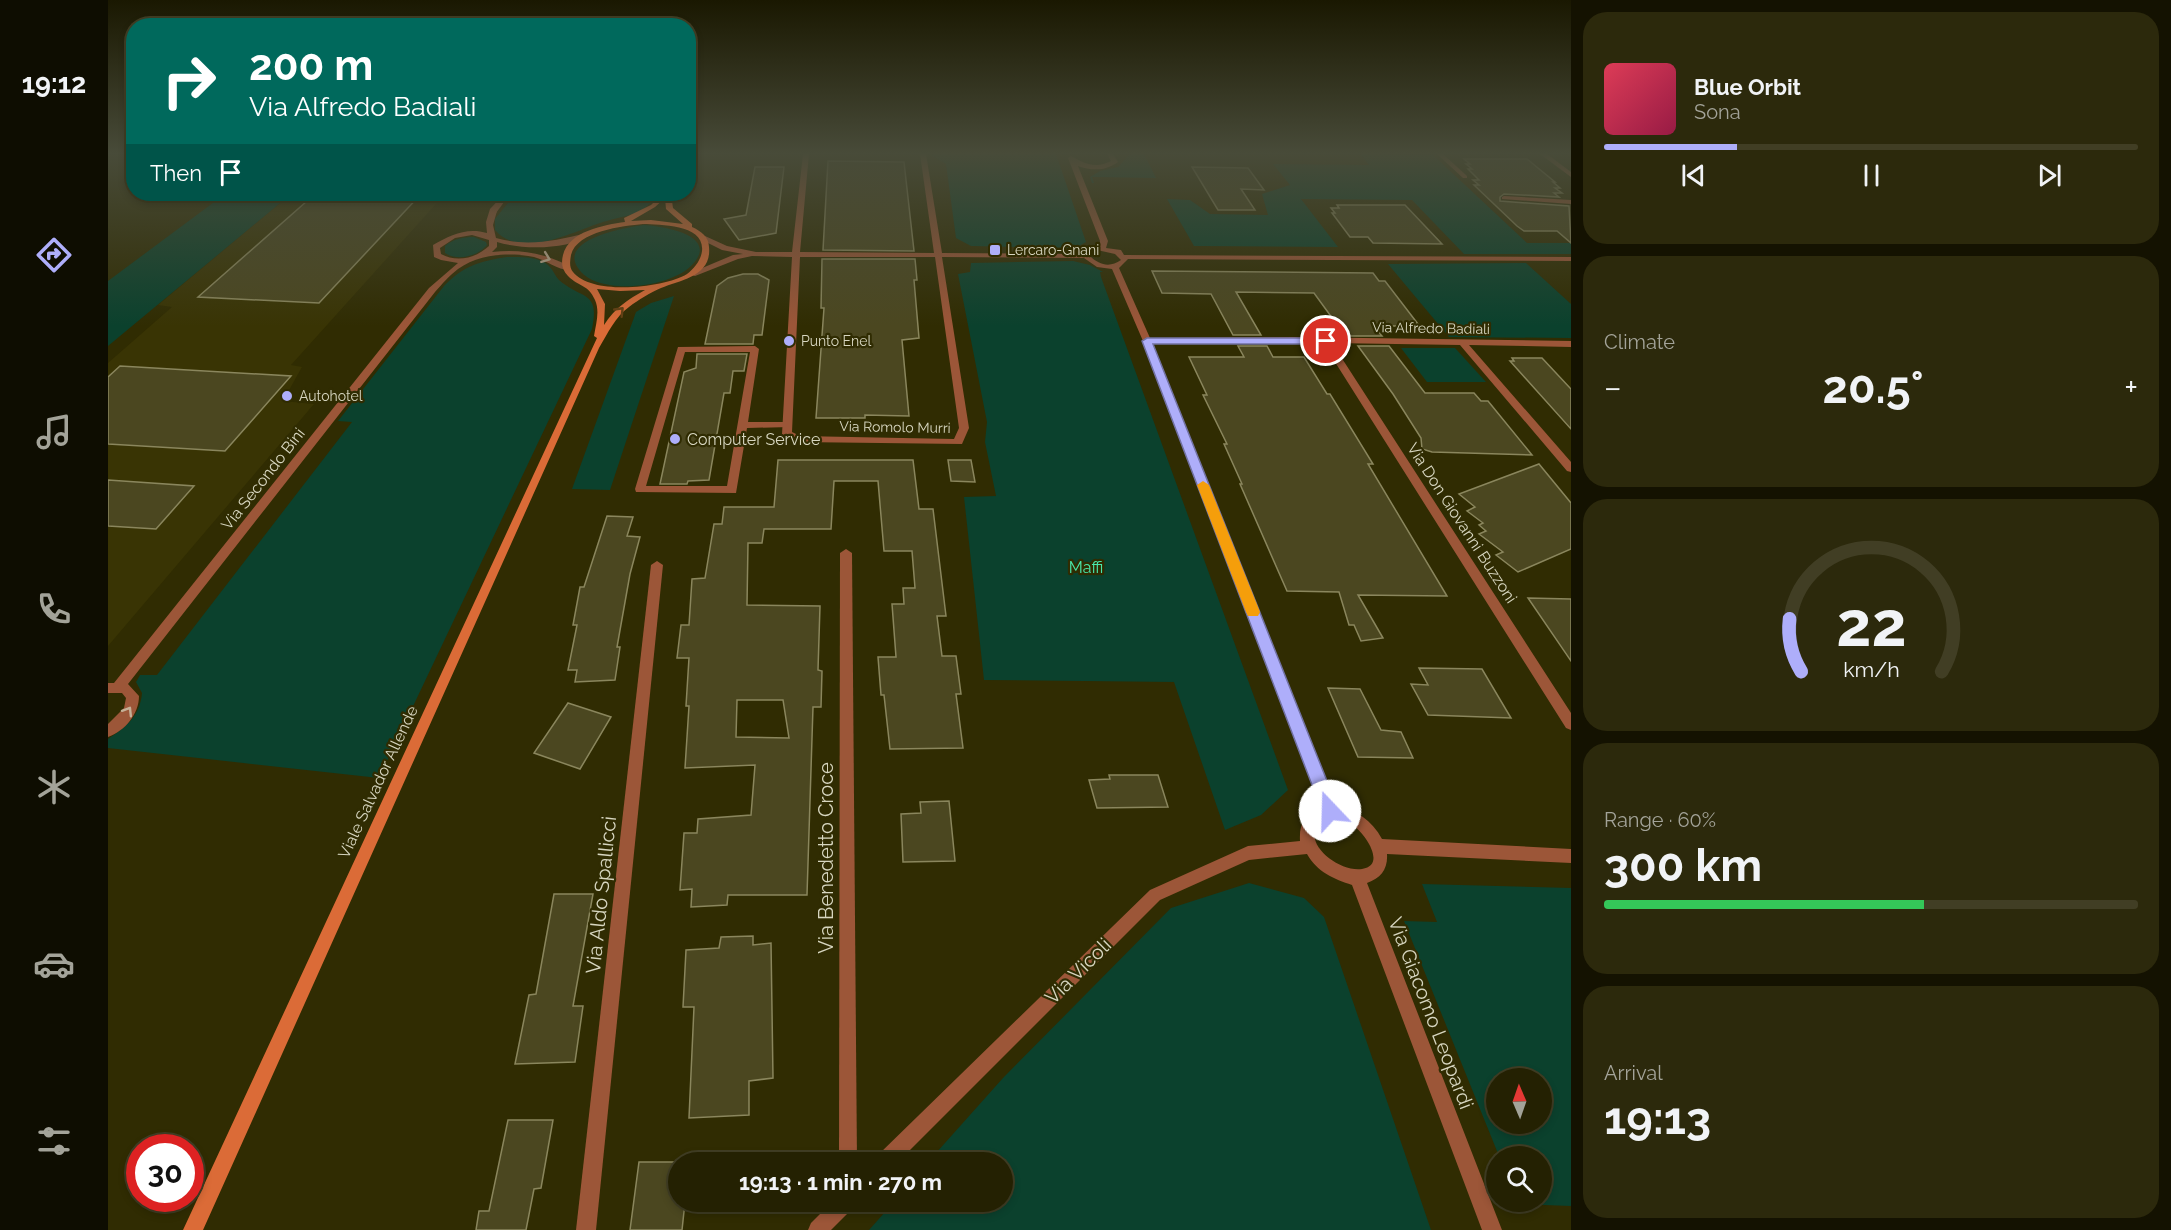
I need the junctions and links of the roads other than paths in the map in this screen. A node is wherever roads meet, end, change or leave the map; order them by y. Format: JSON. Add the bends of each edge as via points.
{"nodes":[{"id":1,"x":494,"y":211,"type":"joint"},
{"id":2,"x":643,"y":211,"type":"edge"},
{"id":3,"x":671,"y":211,"type":"edge"},
{"id":4,"x":800,"y":211,"type":"edge"},
{"id":5,"x":932,"y":211,"type":"edge"},
{"id":6,"x":1093,"y":211,"type":"edge"},
{"id":7,"x":623,"y":223,"type":"junction"},
{"id":8,"x":695,"y":230,"type":"junction"},
{"id":9,"x":586,"y":235,"type":"junction"},
{"id":10,"x":453,"y":236,"type":"junction"},
{"id":11,"x":705,"y":238,"type":"junction"},
{"id":12,"x":493,"y":239,"type":"junction"},
{"id":13,"x":1102,"y":248,"type":"junction"},
{"id":14,"x":756,"y":254,"type":"junction"},
{"id":15,"x":796,"y":254,"type":"junction"},
{"id":16,"x":938,"y":255,"type":"junction"},
{"id":17,"x":480,"y":256,"type":"junction"},
{"id":18,"x":1086,"y":256,"type":"junction"},
{"id":19,"x":1124,"y":257,"type":"junction"},
{"id":20,"x":441,"y":258,"type":"junction"},
{"id":21,"x":1571,"y":259,"type":"edge"},
{"id":22,"x":1115,"y":267,"type":"junction"},
{"id":23,"x":566,"y":268,"type":"junction"},
{"id":24,"x":692,"y":274,"type":"junction"},
{"id":25,"x":590,"y":285,"type":"junction"},
{"id":26,"x":657,"y":287,"type":"junction"},
{"id":27,"x":432,"y":290,"type":"junction"},
{"id":28,"x":1147,"y":341,"type":"junction"},
{"id":29,"x":1326,"y":341,"type":"junction"},
{"id":30,"x":1462,"y":342,"type":"junction"},
{"id":31,"x":1571,"y":344,"type":"edge"},
{"id":32,"x":595,"y":348,"type":"junction"},
{"id":33,"x":743,"y":425,"type":"junction"},
{"id":34,"x":787,"y":425,"type":"junction"},
{"id":35,"x":1571,"y":469,"type":"edge"},
{"id":36,"x":846,"y":553,"type":"dead end"},
{"id":37,"x":657,"y":565,"type":"dead end"},
{"id":38,"x":113,"y":687,"type":"edge"},
{"id":39,"x":1571,"y":724,"type":"edge"},
{"id":40,"x":108,"y":731,"type":"edge"},
{"id":41,"x":1330,"y":811,"type":"junction"},
{"id":42,"x":1379,"y":846,"type":"junction"},
{"id":43,"x":1310,"y":848,"type":"junction"},
{"id":44,"x":1571,"y":856,"type":"edge"},
{"id":45,"x":1357,"y":877,"type":"junction"},
{"id":46,"x":848,"y":1152,"type":"edge"},
{"id":47,"x":895,"y":1152,"type":"edge"},
{"id":48,"x":835,"y":1212,"type":"edge"},
{"id":49,"x":193,"y":1230,"type":"edge"},
{"id":50,"x":586,"y":1230,"type":"edge"},
{"id":51,"x":818,"y":1230,"type":"edge"},
{"id":52,"x":1492,"y":1230,"type":"edge"}],
"edges":[{"from":1,"to":10,"type":"street"},
{"from":1,"to":12,"type":"street","via":[[488,226]]},
{"from":2,"to":7,"type":"main road"},
{"from":3,"to":8,"type":"main road"},
{"from":4,"to":15,"type":"street"},
{"from":5,"to":16,"type":"street"},
{"from":6,"to":13,"type":"street","via":[[1104,241]]},
{"from":7,"to":8,"type":"main road","via":[[662,223]]},
{"from":7,"to":9,"type":"main road"},
{"from":8,"to":11,"type":"main road"},
{"from":9,"to":12,"type":"street","via":[[538,246]]},
{"from":9,"to":23,"type":"main road","via":[[565,256]]},
{"from":10,"to":12,"type":"street","via":[[482,234]]},
{"from":10,"to":20,"type":"street","name":"Via Secondo Bini","via":[[436,247]]},
{"from":11,"to":14,"type":"street","via":[[725,248]]},
{"from":11,"to":24,"type":"main road","via":[[704,258]]},
{"from":12,"to":17,"type":"street","via":[[493,247]]},
{"from":13,"to":18,"type":"street","via":[[1088,251]]},
{"from":13,"to":19,"type":"street"},
{"from":14,"to":15,"type":"street"},
{"from":14,"to":24,"type":"street","via":[[736,256]]},
{"from":15,"to":16,"type":"street"},
{"from":15,"to":34,"type":"street"},
{"from":16,"to":18,"type":"street"},
{"from":16,"to":34,"type":"street","name":"Via Romolo Murri","via":[[964,428],[958,442],[798,439],[787,434]]},
{"from":17,"to":20,"type":"street","via":[[458,261]]},
{"from":17,"to":23,"type":"street","one_way":true,"via":[[506,252],[541,255]]},
{"from":17,"to":27,"type":"street","name":"Via Secondo Bini","via":[[456,267]]},
{"from":18,"to":22,"type":"street","via":[[1096,265]]},
{"from":19,"to":21,"type":"street"},
{"from":19,"to":22,"type":"street","via":[[1124,263]]},
{"from":20,"to":27,"type":"street","name":"Via Secondo Bini","via":[[442,268]]},
{"from":22,"to":28,"type":"street"},
{"from":23,"to":25,"type":"main road"},
{"from":24,"to":26,"type":"main road"},
{"from":25,"to":26,"type":"main road"},
{"from":25,"to":32,"type":"main road","name":"Viale Salvador Allende","via":[[604,308]]},
{"from":32,"to":26,"type":"main road","name":"Viale Salvador Allende","one_way":true,"via":[[616,313]]},
{"from":27,"to":38,"type":"street","name":"Via Secondo Bini"},
{"from":28,"to":29,"type":"street","name":"Via Alfredo Badiali"},
{"from":28,"to":41,"type":"street"},
{"from":29,"to":30,"type":"street","name":"Via Alfredo Badiali"},
{"from":29,"to":39,"type":"street","name":"Via Don Giovanni Buzzoni"},
{"from":30,"to":31,"type":"street","name":"Via Alfredo Badiali"},
{"from":30,"to":35,"type":"street"},
{"from":32,"to":49,"type":"main road","name":"Viale Salvador Allende"},
{"from":33,"to":33,"type":"street","via":[[755,349],[681,349],[640,489],[732,490]]},
{"from":33,"to":34,"type":"street"},
{"from":36,"to":46,"type":"street","name":"Via Benedetto Croce"},
{"from":37,"to":50,"type":"street","name":"Via Aldo Spallicci"},
{"from":40,"to":38,"type":"street","one_way":true,"via":[[126,717],[134,702],[130,692]]},
{"from":41,"to":42,"type":"street","via":[[1361,822]]},
{"from":41,"to":43,"type":"street","via":[[1310,819],[1306,828]]},
{"from":42,"to":44,"type":"street"},
{"from":42,"to":45,"type":"street","via":[[1380,863],[1367,876]]},
{"from":43,"to":45,"type":"street","via":[[1331,869]]},
{"from":43,"to":47,"type":"street","name":"Via Vicoli","via":[[1248,853],[1155,895]]},
{"from":45,"to":52,"type":"street","name":"Via Giacomo Leopardi"},
{"from":48,"to":51,"type":"street"}]}
